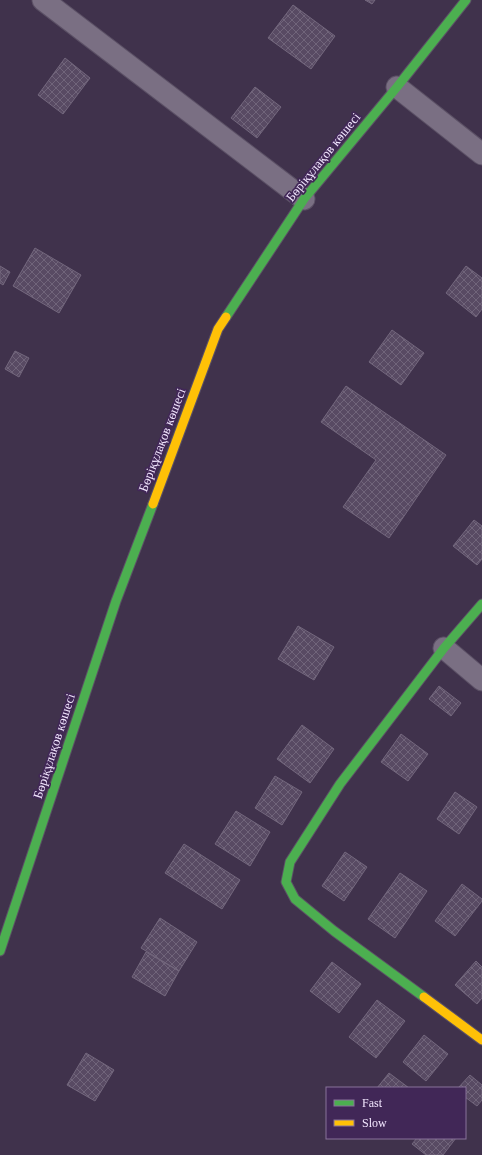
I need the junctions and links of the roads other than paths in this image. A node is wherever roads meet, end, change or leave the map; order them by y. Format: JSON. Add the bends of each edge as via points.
{"nodes":[{"id":1,"x":43,"y":0,"type":"edge"},
{"id":2,"x":466,"y":0,"type":"edge"},
{"id":3,"x":397,"y":87,"type":"junction"},
{"id":4,"x":482,"y":154,"type":"edge"},
{"id":5,"x":304,"y":199,"type":"junction"},
{"id":6,"x":482,"y":604,"type":"edge"},
{"id":7,"x":444,"y":648,"type":"junction"},
{"id":8,"x":482,"y":680,"type":"edge"},
{"id":9,"x":0,"y":951,"type":"edge"},
{"id":10,"x":482,"y":1040,"type":"edge"}],
"edges":[{"from":1,"to":5,"type":"street"},
{"from":2,"to":3,"type":"street","name":"Бөріқұлақов көшесі"},
{"from":3,"to":4,"type":"street"},
{"from":3,"to":5,"type":"street","name":"Бөріқұлақов көшесі"},
{"from":5,"to":9,"type":"street","name":"Бөріқұлақов көшесі","via":[[218,329],[116,601]]},
{"from":6,"to":7,"type":"street"},
{"from":7,"to":8,"type":"street"},
{"from":7,"to":10,"type":"street","via":[[340,784],[290,862],[286,882],[295,899],[334,931]]}]}
